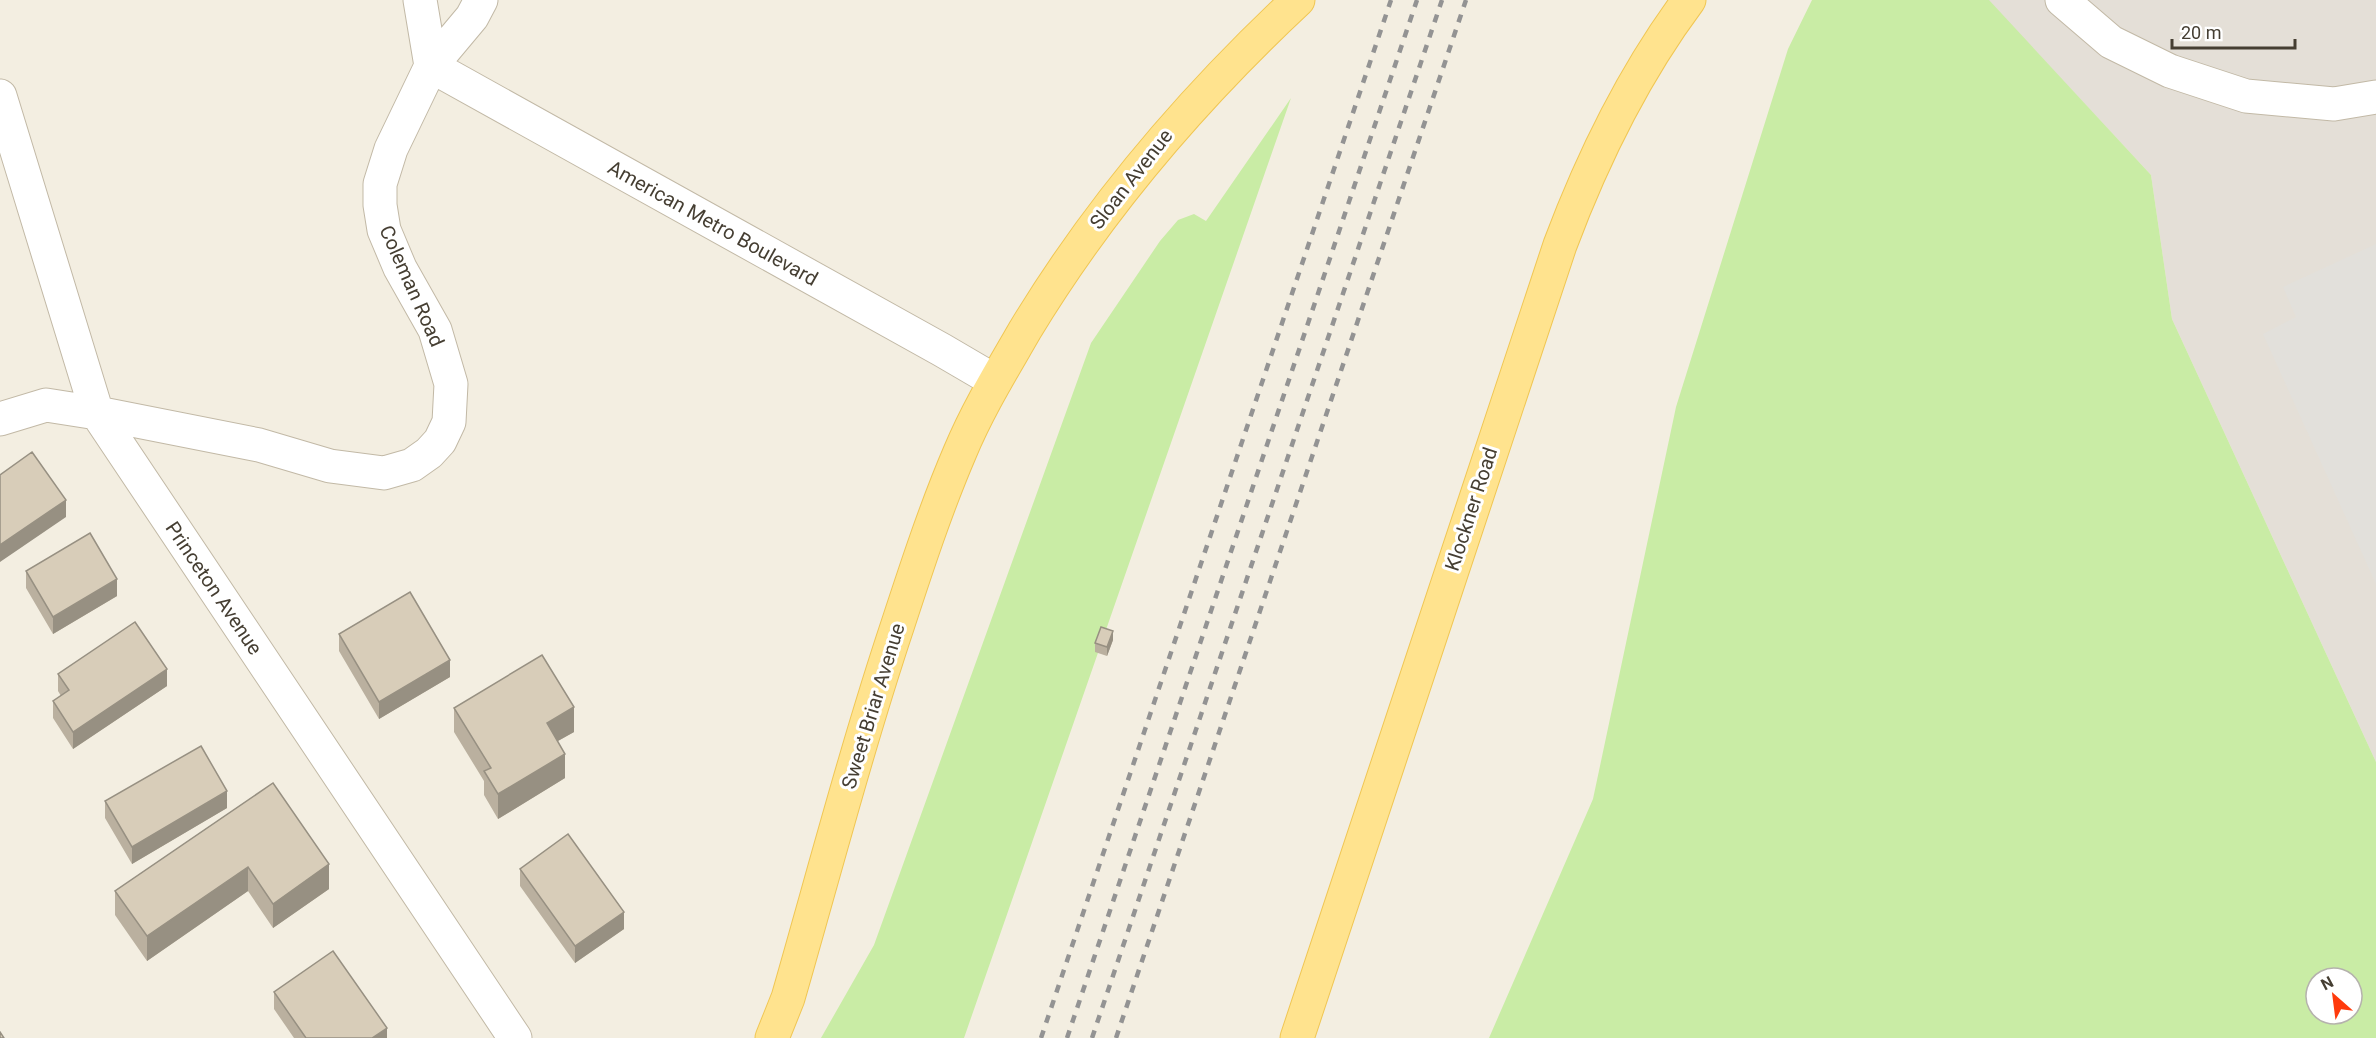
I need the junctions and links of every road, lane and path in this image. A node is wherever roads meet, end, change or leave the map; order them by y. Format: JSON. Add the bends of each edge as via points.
{"nodes":[{"id":1,"x":420,"y":0,"type":"edge"},
{"id":2,"x":481,"y":0,"type":"edge"},
{"id":3,"x":1298,"y":0,"type":"edge"},
{"id":4,"x":1689,"y":0,"type":"edge"},
{"id":5,"x":2062,"y":0,"type":"edge"},
{"id":6,"x":431,"y":66,"type":"junction"},
{"id":7,"x":0,"y":96,"type":"edge"},
{"id":8,"x":2376,"y":97,"type":"edge"},
{"id":9,"x":995,"y":381,"type":"junction"},
{"id":10,"x":97,"y":412,"type":"junction"},
{"id":11,"x":0,"y":419,"type":"edge"},
{"id":12,"x":515,"y":1038,"type":"edge"},
{"id":13,"x":772,"y":1038,"type":"edge"},
{"id":14,"x":1297,"y":1038,"type":"edge"}],
"edges":[{"from":1,"to":6,"type":"street"},
{"from":2,"to":6,"type":"street","via":[[472,17]]},
{"from":3,"to":9,"type":"main road","name":"Sloan Avenue","via":[[1172,127],[1110,203],[1053,284]]},
{"from":4,"to":14,"type":"main road","name":"Klockner Road","via":[[1616,116],[1560,244]]},
{"from":5,"to":8,"type":"street","via":[[2111,42],[2170,71],[2246,96],[2334,104]]},
{"from":6,"to":9,"type":"street","name":"American Metro Boulevard"},
{"from":6,"to":10,"type":"street","name":"Coleman Road","via":[[391,149],[380,184],[381,217],[392,250],[435,330],[447,366],[449,422],[429,453],[412,465],[384,473],[330,466],[259,445]]},
{"from":7,"to":10,"type":"street","name":"Princeton Avenue"},
{"from":9,"to":13,"type":"main road","name":"Sweet Briar Avenue","via":[[961,451],[917,566],[878,686],[788,998]]},
{"from":10,"to":11,"type":"street","name":"Coleman Road","via":[[46,405]]},
{"from":10,"to":12,"type":"street","name":"Princeton Avenue"}]}
